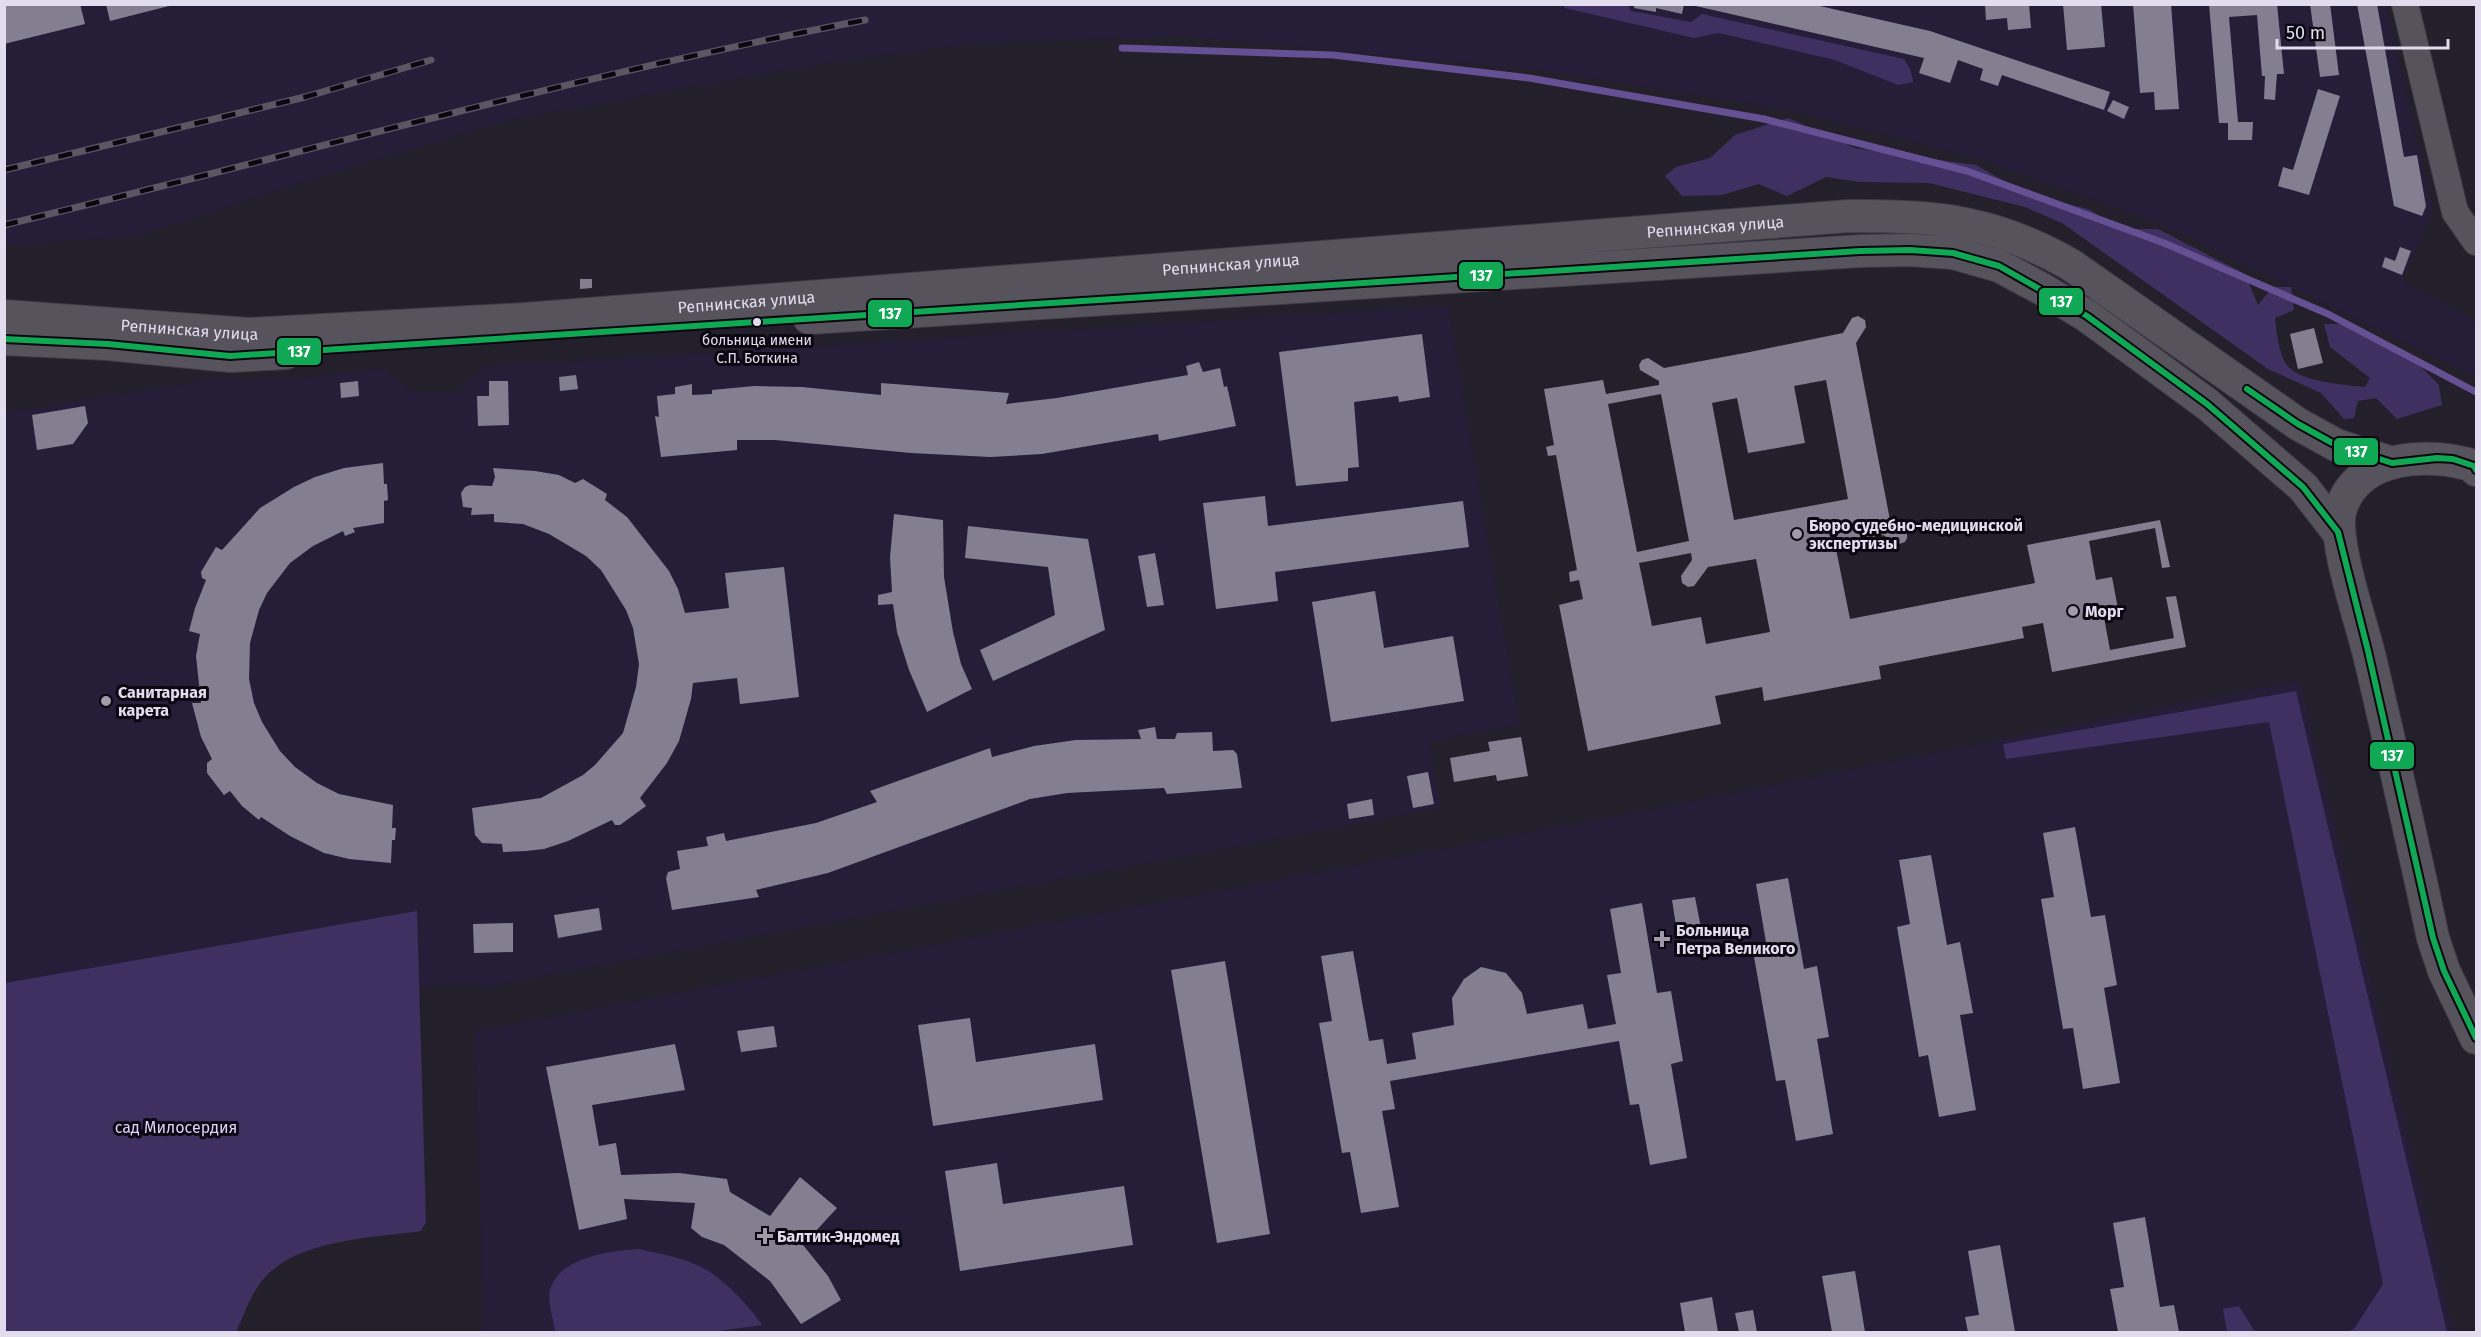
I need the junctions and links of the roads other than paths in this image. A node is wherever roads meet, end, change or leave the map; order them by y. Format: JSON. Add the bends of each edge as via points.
{"nodes":[{"id":1,"x":2405,"y":4,"type":"edge"},
{"id":2,"x":2476,"y":242,"type":"edge"},
{"id":3,"x":4,"y":316,"type":"edge"},
{"id":4,"x":4,"y":339,"type":"edge"},
{"id":5,"x":2392,"y":463,"type":"junction"},
{"id":6,"x":2476,"y":466,"type":"edge"},
{"id":7,"x":2338,"y":532,"type":"junction"},
{"id":8,"x":2472,"y":1024,"type":"edge"}],
"edges":[{"from":1,"to":2,"type":"street","via":[[2456,212]]},
{"from":3,"to":5,"type":"street","name":"Репнинская улица","via":[[249,334],[525,319],[1849,216],[1910,216],[1962,222],[2041,248],[2298,424],[2336,446]]},
{"from":4,"to":7,"type":"street","name":"Репнинская улица","via":[[230,356],[1860,250],[1942,253],[1999,266],[2121,340],[2207,404],[2288,474]]},
{"from":5,"to":6,"type":"street","via":[[2437,458]]},
{"from":5,"to":7,"type":"street","via":[[2370,471],[2352,487],[2341,508]]},
{"from":7,"to":8,"type":"street","via":[[2433,938],[2444,971]]}]}
